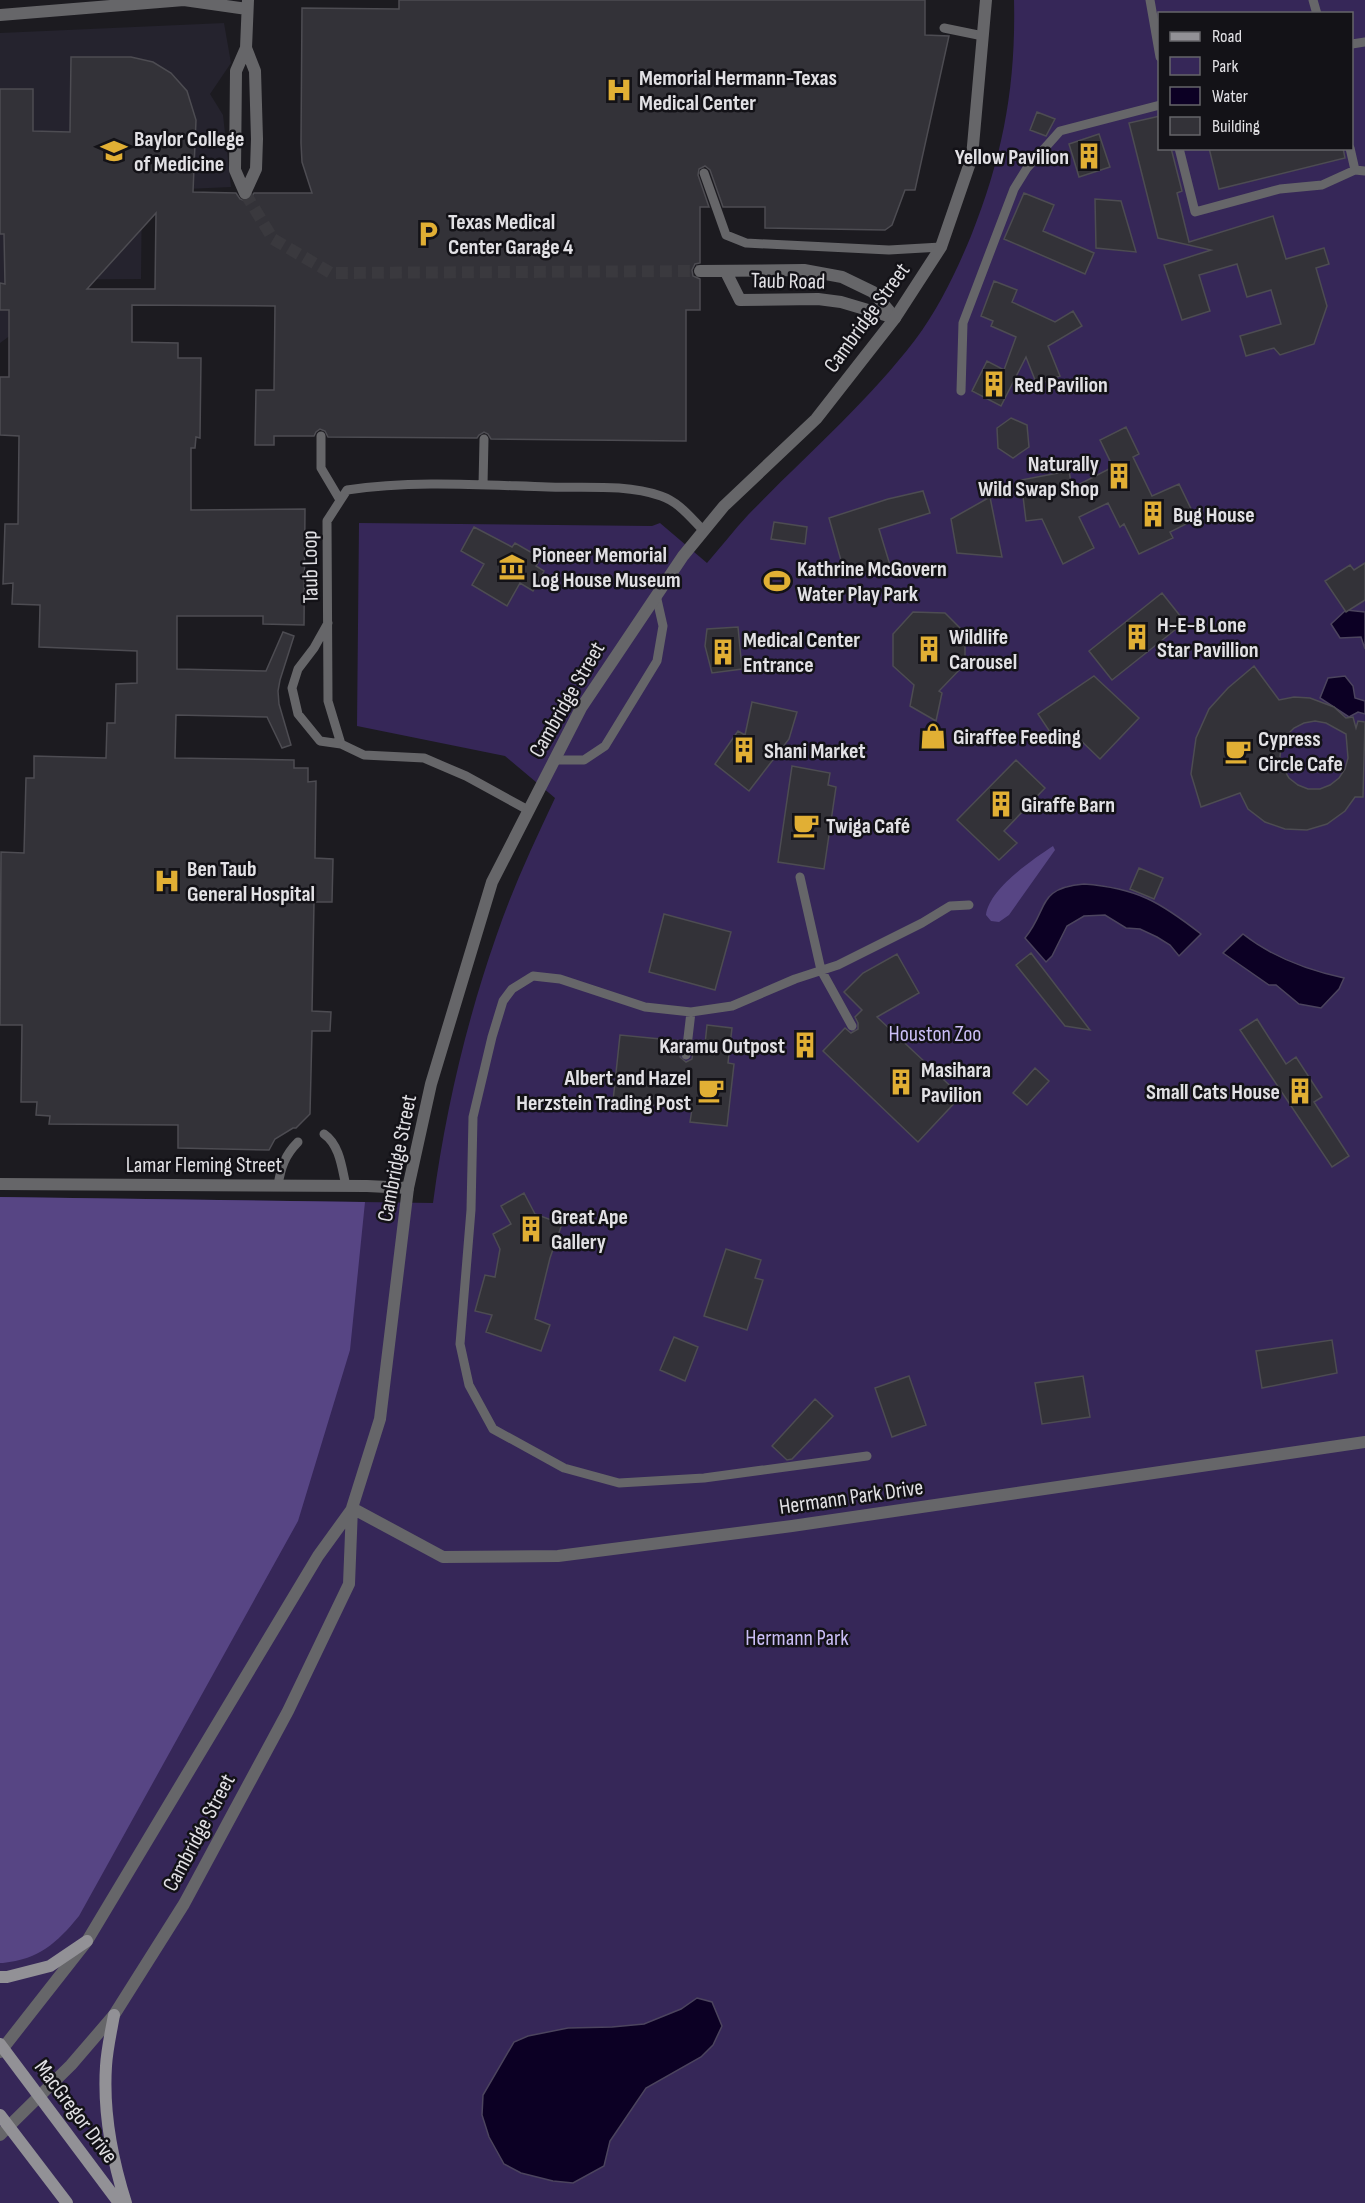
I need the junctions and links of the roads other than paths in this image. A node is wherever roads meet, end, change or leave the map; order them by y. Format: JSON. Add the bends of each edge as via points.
{"nodes":[{"id":1,"x":986,"y":0,"type":"edge"},
{"id":2,"x":1150,"y":0,"type":"edge"},
{"id":3,"x":248,"y":5,"type":"edge"},
{"id":4,"x":0,"y":15,"type":"edge"},
{"id":5,"x":944,"y":28,"type":"dead end"},
{"id":6,"x":983,"y":36,"type":"junction"},
{"id":7,"x":1158,"y":46,"type":"edge"},
{"id":8,"x":246,"y":48,"type":"junction"},
{"id":9,"x":1158,"y":106,"type":"edge"},
{"id":10,"x":1180,"y":150,"type":"edge"},
{"id":11,"x":1351,"y":150,"type":"edge"},
{"id":12,"x":1360,"y":170,"type":"edge"},
{"id":13,"x":704,"y":173,"type":"dead end"},
{"id":14,"x":941,"y":247,"type":"junction"},
{"id":15,"x":700,"y":271,"type":"tunnel mouth"},
{"id":16,"x":726,"y":272,"type":"junction"},
{"id":17,"x":895,"y":318,"type":"junction"},
{"id":18,"x":962,"y":391,"type":"dead end"},
{"id":19,"x":321,"y":436,"type":"dead end"},
{"id":20,"x":483,"y":439,"type":"dead end"},
{"id":21,"x":483,"y":485,"type":"junction"},
{"id":22,"x":340,"y":500,"type":"junction"},
{"id":23,"x":704,"y":530,"type":"junction"},
{"id":24,"x":656,"y":595,"type":"junction"},
{"id":25,"x":329,"y":621,"type":"junction"},
{"id":26,"x":341,"y":744,"type":"junction"},
{"id":27,"x":554,"y":760,"type":"junction"},
{"id":28,"x":528,"y":810,"type":"junction"},
{"id":29,"x":800,"y":877,"type":"dead end"},
{"id":30,"x":969,"y":905,"type":"dead end"},
{"id":31,"x":821,"y":970,"type":"junction"},
{"id":32,"x":691,"y":1012,"type":"junction"},
{"id":33,"x":852,"y":1026,"type":"dead end"},
{"id":34,"x":686,"y":1055,"type":"dead end"},
{"id":35,"x":324,"y":1134,"type":"dead end"},
{"id":36,"x":298,"y":1142,"type":"dead end"},
{"id":37,"x":0,"y":1184,"type":"edge"},
{"id":38,"x":278,"y":1185,"type":"junction"},
{"id":39,"x":346,"y":1186,"type":"junction"},
{"id":40,"x":408,"y":1188,"type":"junction"},
{"id":41,"x":1365,"y":1442,"type":"edge"},
{"id":42,"x":867,"y":1456,"type":"dead end"},
{"id":43,"x":352,"y":1508,"type":"junction"},
{"id":44,"x":87,"y":1941,"type":"junction"},
{"id":45,"x":0,"y":1977,"type":"edge"},
{"id":46,"x":114,"y":2015,"type":"junction"},
{"id":47,"x":1,"y":2048,"type":"edge"},
{"id":48,"x":40,"y":2097,"type":"junction"},
{"id":49,"x":0,"y":2115,"type":"edge"},
{"id":50,"x":4,"y":2130,"type":"edge"},
{"id":51,"x":67,"y":2203,"type":"edge"},
{"id":52,"x":120,"y":2203,"type":"edge"},
{"id":53,"x":126,"y":2203,"type":"edge"}],
"edges":[{"from":1,"to":6,"type":"street","name":"Cambridge Street"},
{"from":2,"to":7,"type":"lane"},
{"from":3,"to":4,"type":"street","via":[[184,0]]},
{"from":3,"to":8,"type":"street"},
{"from":5,"to":6,"type":"lane"},
{"from":6,"to":14,"type":"street","name":"Cambridge Street","via":[[972,157]]},
{"from":8,"to":8,"type":"street","via":[[236,71],[235,137],[235,170],[245,193],[256,169],[257,139],[255,71]]},
{"from":9,"to":18,"type":"lane","via":[[1060,131],[1027,168],[1014,189],[963,323]]},
{"from":10,"to":12,"type":"lane","via":[[1195,212],[1280,189],[1322,185]]},
{"from":11,"to":12,"type":"lane"},
{"from":13,"to":14,"type":"lane","via":[[726,235],[746,243],[889,250]]},
{"from":14,"to":17,"type":"street","name":"Cambridge Street"},
{"from":15,"to":16,"type":"street","name":"Taub Road"},
{"from":16,"to":17,"type":"street","name":"Taub Road","via":[[804,270],[842,277],[873,292]]},
{"from":16,"to":17,"type":"street","name":"Taub Road","via":[[740,300],[819,299]]},
{"from":17,"to":23,"type":"street","name":"Cambridge Street","via":[[816,419]]},
{"from":19,"to":22,"type":"lane","via":[[321,468]]},
{"from":20,"to":21,"type":"lane"},
{"from":21,"to":22,"type":"lane","via":[[376,486],[347,490]]},
{"from":21,"to":23,"type":"lane","via":[[629,489],[662,497],[679,506]]},
{"from":22,"to":25,"type":"lane","name":"Taub Loop","via":[[327,521]]},
{"from":23,"to":24,"type":"street","name":"Cambridge Street"},
{"from":24,"to":27,"type":"street","name":"Cambridge Street","via":[[581,708]]},
{"from":24,"to":27,"type":"lane","via":[[663,626],[657,661],[605,746],[584,760]]},
{"from":25,"to":26,"type":"lane","name":"Taub Loop","via":[[328,701]]},
{"from":25,"to":26,"type":"lane","via":[[298,669],[292,688],[298,714],[320,741]]},
{"from":26,"to":28,"type":"lane","via":[[364,754],[424,758]]},
{"from":27,"to":28,"type":"street","name":"Cambridge Street"},
{"from":28,"to":40,"type":"street","name":"Cambridge Street","via":[[492,882],[431,1084]]},
{"from":29,"to":31,"type":"lane"},
{"from":30,"to":31,"type":"lane","via":[[950,906],[838,965]]},
{"from":31,"to":32,"type":"lane","via":[[732,1006]]},
{"from":31,"to":33,"type":"lane"},
{"from":32,"to":34,"type":"lane"},
{"from":32,"to":42,"type":"lane","via":[[645,1007],[560,979],[533,976],[512,989],[503,1001],[473,1117],[471,1210],[460,1344],[469,1385],[493,1429],[564,1468],[619,1483],[704,1478]]},
{"from":35,"to":39,"type":"lane","via":[[340,1159]]},
{"from":36,"to":38,"type":"lane","via":[[282,1165]]},
{"from":37,"to":38,"type":"street","name":"Lamar Fleming Street"},
{"from":38,"to":39,"type":"street","name":"Lamar Fleming Street"},
{"from":39,"to":40,"type":"street","name":"Lamar Fleming Street"},
{"from":40,"to":43,"type":"street","name":"Cambridge Street","via":[[380,1419]]},
{"from":41,"to":43,"type":"street","name":"Hermann Park Drive","via":[[792,1526],[558,1556],[443,1557]]},
{"from":43,"to":44,"type":"street","name":"Cambridge Street","via":[[318,1556]]},
{"from":43,"to":46,"type":"street","name":"Cambridge Street","via":[[349,1584],[288,1711],[184,1904]]},
{"from":44,"to":45,"type":"main road","via":[[50,1966]]},
{"from":44,"to":47,"type":"street","name":"Cambridge Street"},
{"from":46,"to":48,"type":"street","name":"Cambridge Street"},
{"from":46,"to":53,"type":"main road","via":[[106,2066],[107,2118],[115,2169]]},
{"from":47,"to":48,"type":"main road","name":"MacGregor Drive"},
{"from":48,"to":50,"type":"street","name":"Cambridge Street"},
{"from":48,"to":52,"type":"main road","name":"MacGregor Drive"},
{"from":49,"to":50,"type":"main road"},
{"from":50,"to":51,"type":"main road"}]}
